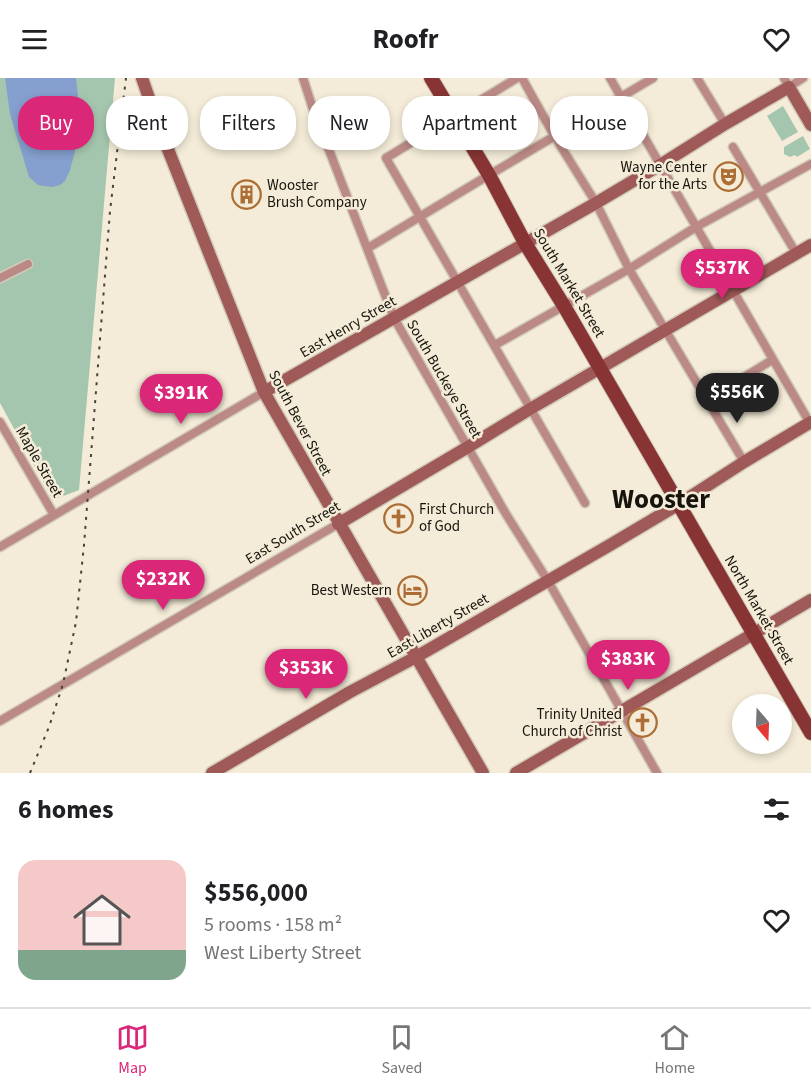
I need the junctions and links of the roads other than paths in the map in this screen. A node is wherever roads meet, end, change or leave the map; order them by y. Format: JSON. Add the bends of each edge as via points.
{"nodes":[{"id":1,"x":144,"y":78,"type":"edge"},
{"id":2,"x":303,"y":78,"type":"edge"},
{"id":3,"x":431,"y":78,"type":"edge"},
{"id":4,"x":517,"y":78,"type":"edge"},
{"id":5,"x":522,"y":78,"type":"edge"},
{"id":6,"x":610,"y":78,"type":"edge"},
{"id":7,"x":653,"y":78,"type":"edge"},
{"id":8,"x":697,"y":78,"type":"edge"},
{"id":9,"x":803,"y":78,"type":"edge"},
{"id":10,"x":786,"y":82,"type":"edge"},
{"id":11,"x":442,"y":96,"type":"edge"},
{"id":12,"x":488,"y":96,"type":"edge"},
{"id":13,"x":620,"y":96,"type":"edge"},
{"id":14,"x":624,"y":96,"type":"edge"},
{"id":15,"x":725,"y":124,"type":"junction"},
{"id":16,"x":811,"y":125,"type":"edge"},
{"id":17,"x":550,"y":128,"type":"edge"},
{"id":18,"x":550,"y":140,"type":"edge"},
{"id":19,"x":648,"y":144,"type":"edge"},
{"id":20,"x":733,"y":147,"type":"dead end"},
{"id":21,"x":402,"y":148,"type":"edge"},
{"id":22,"x":474,"y":150,"type":"edge"},
{"id":23,"x":563,"y":150,"type":"edge"},
{"id":24,"x":811,"y":164,"type":"edge"},
{"id":25,"x":660,"y":165,"type":"junction"},
{"id":26,"x":489,"y":175,"type":"junction"},
{"id":27,"x":759,"y":192,"type":"junction"},
{"id":28,"x":596,"y":203,"type":"junction"},
{"id":29,"x":419,"y":217,"type":"junction"},
{"id":30,"x":696,"y":227,"type":"junction"},
{"id":31,"x":525,"y":243,"type":"junction"},
{"id":32,"x":811,"y":245,"type":"edge"},
{"id":33,"x":368,"y":248,"type":"junction"},
{"id":34,"x":796,"y":254,"type":"junction"},
{"id":35,"x":28,"y":264,"type":"dead end"},
{"id":36,"x":629,"y":269,"type":"junction"},
{"id":37,"x":0,"y":278,"type":"edge"},
{"id":38,"x":458,"y":281,"type":"junction"},
{"id":39,"x":732,"y":290,"type":"junction"},
{"id":40,"x":564,"y":306,"type":"junction"},
{"id":41,"x":394,"y":318,"type":"junction"},
{"id":42,"x":665,"y":330,"type":"junction"},
{"id":43,"x":495,"y":345,"type":"junction"},
{"id":44,"x":772,"y":360,"type":"junction"},
{"id":45,"x":600,"y":368,"type":"junction"},
{"id":46,"x":264,"y":392,"type":"junction"},
{"id":47,"x":707,"y":400,"type":"junction"},
{"id":48,"x":530,"y":408,"type":"junction"},
{"id":49,"x":0,"y":422,"type":"edge"},
{"id":50,"x":810,"y":424,"type":"edge"},
{"id":51,"x":468,"y":447,"type":"junction"},
{"id":52,"x":744,"y":462,"type":"junction"},
{"id":53,"x":585,"y":503,"type":"dead end"},
{"id":54,"x":679,"y":504,"type":"junction"},
{"id":55,"x":54,"y":515,"type":"junction"},
{"id":56,"x":338,"y":524,"type":"junction"},
{"id":57,"x":0,"y":547,"type":"edge"},
{"id":58,"x":548,"y":581,"type":"junction"},
{"id":59,"x":811,"y":600,"type":"edge"},
{"id":60,"x":754,"y":634,"type":"junction"},
{"id":61,"x":416,"y":657,"type":"junction"},
{"id":62,"x":623,"y":711,"type":"junction"},
{"id":63,"x":0,"y":721,"type":"edge"},
{"id":64,"x":811,"y":733,"type":"edge"},
{"id":65,"x":218,"y":771,"type":"edge"},
{"id":66,"x":483,"y":773,"type":"edge"},
{"id":67,"x":516,"y":773,"type":"edge"},
{"id":68,"x":657,"y":773,"type":"edge"}],
"edges":[{"from":1,"to":46,"type":"street","name":"South Bever Street","via":[[158,124]]},
{"from":2,"to":33,"type":"street","name":"South Buckeye Street"},
{"from":3,"to":11,"type":"main road","name":"South Market Street"},
{"from":4,"to":12,"type":"street"},
{"from":5,"to":17,"type":"street"},
{"from":6,"to":13,"type":"street"},
{"from":7,"to":14,"type":"street"},
{"from":8,"to":15,"type":"street"},
{"from":9,"to":10,"type":"street"},
{"from":10,"to":15,"type":"street","name":"East Henry Street"},
{"from":10,"to":16,"type":"street"},
{"from":15,"to":25,"type":"street","name":"East Henry Street"},
{"from":18,"to":26,"type":"street"},
{"from":19,"to":25,"type":"street"},
{"from":20,"to":27,"type":"street"},
{"from":21,"to":29,"type":"street","via":[[386,158]]},
{"from":22,"to":26,"type":"main road","name":"South Market Street"},
{"from":23,"to":28,"type":"street"},
{"from":24,"to":27,"type":"street"},
{"from":25,"to":28,"type":"street","name":"East Henry Street"},
{"from":25,"to":30,"type":"street"},
{"from":26,"to":29,"type":"street"},
{"from":26,"to":31,"type":"main road","name":"South Market Street"},
{"from":27,"to":30,"type":"street"},
{"from":27,"to":34,"type":"street"},
{"from":28,"to":31,"type":"street","name":"East Henry Street"},
{"from":28,"to":36,"type":"street"},
{"from":29,"to":33,"type":"street"},
{"from":29,"to":38,"type":"street"},
{"from":30,"to":36,"type":"street"},
{"from":30,"to":39,"type":"street"},
{"from":31,"to":38,"type":"street","name":"East Henry Street"},
{"from":31,"to":40,"type":"main road","name":"South Market Street"},
{"from":32,"to":34,"type":"street","name":"East South Street"},
{"from":33,"to":41,"type":"street","name":"South Buckeye Street"},
{"from":34,"to":39,"type":"street","name":"East South Street"},
{"from":35,"to":37,"type":"street"},
{"from":36,"to":40,"type":"street"},
{"from":36,"to":42,"type":"street"},
{"from":38,"to":41,"type":"street","name":"East Henry Street"},
{"from":38,"to":43,"type":"street"},
{"from":39,"to":42,"type":"street","name":"East South Street"},
{"from":39,"to":44,"type":"street"},
{"from":40,"to":43,"type":"street"},
{"from":40,"to":45,"type":"main road","name":"South Market Street"},
{"from":41,"to":46,"type":"street","name":"East Henry Street"},
{"from":41,"to":51,"type":"street","name":"South Buckeye Street"},
{"from":42,"to":45,"type":"street","name":"East South Street"},
{"from":42,"to":47,"type":"street"},
{"from":43,"to":48,"type":"street"},
{"from":44,"to":47,"type":"street"},
{"from":44,"to":50,"type":"street"},
{"from":45,"to":48,"type":"street","name":"East South Street"},
{"from":45,"to":54,"type":"main road","name":"South Market Street"},
{"from":46,"to":55,"type":"street","name":"East Henry Street"},
{"from":46,"to":56,"type":"street","name":"South Bever Street"},
{"from":47,"to":52,"type":"street"},
{"from":48,"to":51,"type":"street","name":"East South Street"},
{"from":48,"to":53,"type":"street"},
{"from":49,"to":55,"type":"street","name":"Maple Street"},
{"from":50,"to":52,"type":"street","name":"East Liberty Street"},
{"from":51,"to":56,"type":"street","name":"East South Street"},
{"from":51,"to":58,"type":"street","name":"South Buckeye Street"},
{"from":52,"to":54,"type":"street","name":"East Liberty Street"},
{"from":54,"to":58,"type":"street","name":"East Liberty Street"},
{"from":54,"to":60,"type":"main road","name":"North Market Street"},
{"from":55,"to":57,"type":"street","name":"East Henry Street"},
{"from":56,"to":61,"type":"street","name":"South Bever Street"},
{"from":56,"to":63,"type":"street","name":"East South Street"},
{"from":58,"to":61,"type":"street","name":"East Liberty Street"},
{"from":58,"to":62,"type":"street","name":"South Buckeye Street"},
{"from":59,"to":60,"type":"street"},
{"from":60,"to":62,"type":"street"},
{"from":60,"to":64,"type":"main road","name":"North Market Street"},
{"from":61,"to":65,"type":"street","name":"East Liberty Street"},
{"from":61,"to":66,"type":"street","name":"South Bever Street"},
{"from":62,"to":67,"type":"street"},
{"from":62,"to":68,"type":"street","name":"South Buckeye Street"}]}
